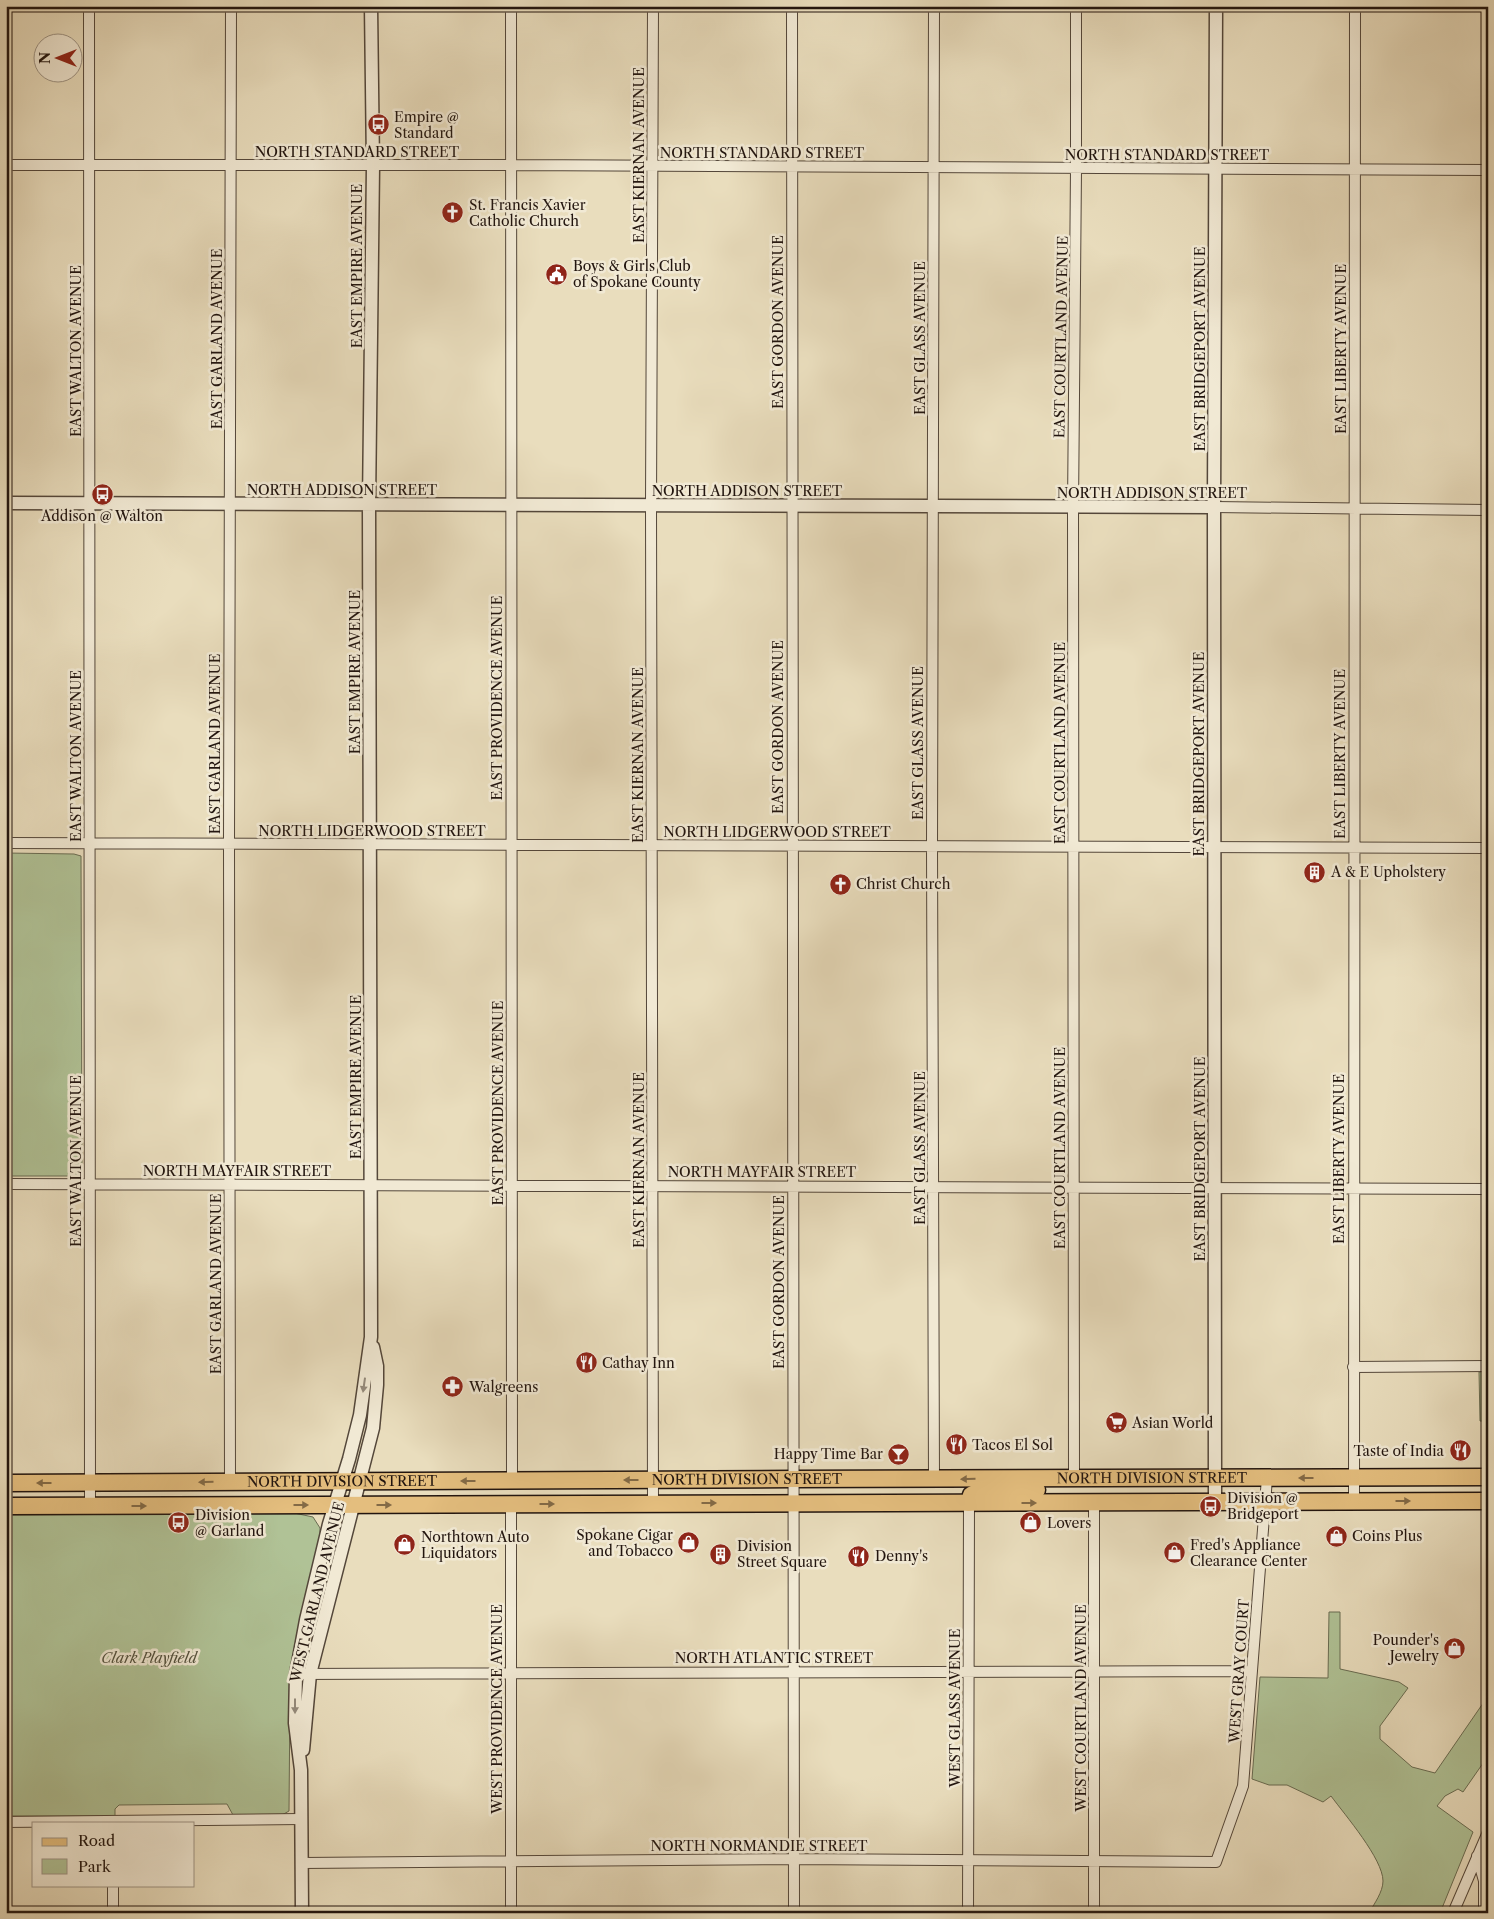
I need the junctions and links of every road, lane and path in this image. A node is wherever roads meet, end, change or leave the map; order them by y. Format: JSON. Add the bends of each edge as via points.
{"nodes":[{"id":1,"x":89,"y":6,"type":"edge"},
{"id":2,"x":231,"y":6,"type":"edge"},
{"id":3,"x":371,"y":6,"type":"edge"},
{"id":4,"x":511,"y":6,"type":"edge"},
{"id":5,"x":653,"y":6,"type":"edge"},
{"id":6,"x":792,"y":6,"type":"edge"},
{"id":7,"x":934,"y":6,"type":"edge"},
{"id":8,"x":1076,"y":6,"type":"edge"},
{"id":9,"x":1216,"y":6,"type":"edge"},
{"id":10,"x":1355,"y":6,"type":"edge"},
{"id":11,"x":6,"y":165,"type":"edge"},
{"id":12,"x":90,"y":165,"type":"junction"},
{"id":13,"x":512,"y":165,"type":"junction"},
{"id":14,"x":232,"y":166,"type":"junction"},
{"id":15,"x":372,"y":166,"type":"junction"},
{"id":16,"x":654,"y":166,"type":"junction"},
{"id":17,"x":792,"y":166,"type":"junction"},
{"id":18,"x":934,"y":168,"type":"junction"},
{"id":19,"x":1076,"y":168,"type":"junction"},
{"id":20,"x":1217,"y":168,"type":"junction"},
{"id":21,"x":1356,"y":169,"type":"junction"},
{"id":22,"x":1488,"y":170,"type":"edge"},
{"id":23,"x":6,"y":503,"type":"edge"},
{"id":24,"x":90,"y":504,"type":"junction"},
{"id":25,"x":230,"y":504,"type":"junction"},
{"id":26,"x":369,"y":505,"type":"junction"},
{"id":27,"x":511,"y":506,"type":"junction"},
{"id":28,"x":651,"y":506,"type":"junction"},
{"id":29,"x":792,"y":506,"type":"junction"},
{"id":30,"x":932,"y":507,"type":"junction"},
{"id":31,"x":1073,"y":508,"type":"junction"},
{"id":32,"x":1214,"y":508,"type":"junction"},
{"id":33,"x":1355,"y":509,"type":"junction"},
{"id":34,"x":1488,"y":510,"type":"edge"},
{"id":35,"x":6,"y":844,"type":"edge"},
{"id":36,"x":90,"y":844,"type":"junction"},
{"id":37,"x":229,"y":844,"type":"junction"},
{"id":38,"x":370,"y":845,"type":"junction"},
{"id":39,"x":510,"y":845,"type":"junction"},
{"id":40,"x":652,"y":846,"type":"junction"},
{"id":41,"x":792,"y":846,"type":"junction"},
{"id":42,"x":932,"y":847,"type":"junction"},
{"id":43,"x":1074,"y":847,"type":"junction"},
{"id":44,"x":1214,"y":848,"type":"junction"},
{"id":45,"x":1354,"y":848,"type":"junction"},
{"id":46,"x":1488,"y":848,"type":"edge"},
{"id":47,"x":6,"y":1184,"type":"edge"},
{"id":48,"x":89,"y":1184,"type":"junction"},
{"id":49,"x":230,"y":1184,"type":"junction"},
{"id":50,"x":512,"y":1184,"type":"junction"},
{"id":51,"x":371,"y":1185,"type":"junction"},
{"id":52,"x":652,"y":1185,"type":"junction"},
{"id":53,"x":792,"y":1185,"type":"junction"},
{"id":54,"x":934,"y":1187,"type":"junction"},
{"id":55,"x":1074,"y":1188,"type":"junction"},
{"id":56,"x":1215,"y":1188,"type":"junction"},
{"id":57,"x":1353,"y":1188,"type":"junction"},
{"id":58,"x":1488,"y":1189,"type":"edge"},
{"id":59,"x":370,"y":1337,"type":"junction"},
{"id":60,"x":1488,"y":1366,"type":"edge"},
{"id":61,"x":1354,"y":1367,"type":"junction"},
{"id":62,"x":1215,"y":1477,"type":"junction"},
{"id":63,"x":1488,"y":1477,"type":"edge"},
{"id":64,"x":1267,"y":1478,"type":"junction"},
{"id":65,"x":1354,"y":1478,"type":"junction"},
{"id":66,"x":793,"y":1479,"type":"junction"},
{"id":67,"x":934,"y":1479,"type":"junction"},
{"id":68,"x":1045,"y":1479,"type":"junction"},
{"id":69,"x":1074,"y":1479,"type":"junction"},
{"id":70,"x":512,"y":1480,"type":"junction"},
{"id":71,"x":652,"y":1480,"type":"junction"},
{"id":72,"x":230,"y":1482,"type":"junction"},
{"id":73,"x":342,"y":1482,"type":"junction"},
{"id":74,"x":359,"y":1482,"type":"junction"},
{"id":75,"x":6,"y":1483,"type":"edge"},
{"id":76,"x":90,"y":1483,"type":"junction"},
{"id":77,"x":1266,"y":1501,"type":"junction"},
{"id":78,"x":1354,"y":1501,"type":"junction"},
{"id":79,"x":1488,"y":1501,"type":"edge"},
{"id":80,"x":1215,"y":1502,"type":"junction"},
{"id":81,"x":793,"y":1503,"type":"junction"},
{"id":82,"x":873,"y":1503,"type":"junction"},
{"id":83,"x":969,"y":1503,"type":"junction"},
{"id":84,"x":1094,"y":1503,"type":"junction"},
{"id":85,"x":653,"y":1504,"type":"junction"},
{"id":86,"x":335,"y":1505,"type":"junction"},
{"id":87,"x":353,"y":1505,"type":"junction"},
{"id":88,"x":511,"y":1505,"type":"junction"},
{"id":89,"x":6,"y":1506,"type":"edge"},
{"id":90,"x":90,"y":1506,"type":"junction"},
{"id":91,"x":1252,"y":1671,"type":"junction"},
{"id":92,"x":794,"y":1672,"type":"junction"},
{"id":93,"x":969,"y":1672,"type":"junction"},
{"id":94,"x":1094,"y":1672,"type":"junction"},
{"id":95,"x":296,"y":1674,"type":"junction"},
{"id":96,"x":310,"y":1674,"type":"junction"},
{"id":97,"x":511,"y":1674,"type":"junction"},
{"id":98,"x":301,"y":1770,"type":"junction"},
{"id":99,"x":302,"y":1819,"type":"junction"},
{"id":100,"x":6,"y":1822,"type":"edge"},
{"id":101,"x":113,"y":1822,"type":"edge"},
{"id":102,"x":1488,"y":1832,"type":"edge"},
{"id":103,"x":1482,"y":1856,"type":"edge"},
{"id":104,"x":794,"y":1859,"type":"junction"},
{"id":105,"x":968,"y":1861,"type":"junction"},
{"id":106,"x":511,"y":1862,"type":"junction"},
{"id":107,"x":1094,"y":1862,"type":"junction"},
{"id":108,"x":1216,"y":1862,"type":"joint"},
{"id":109,"x":302,"y":1863,"type":"junction"},
{"id":110,"x":113,"y":1886,"type":"edge"},
{"id":111,"x":113,"y":1913,"type":"edge"},
{"id":112,"x":302,"y":1913,"type":"edge"},
{"id":113,"x":511,"y":1913,"type":"edge"},
{"id":114,"x":794,"y":1913,"type":"edge"},
{"id":115,"x":968,"y":1913,"type":"edge"},
{"id":116,"x":1094,"y":1913,"type":"edge"},
{"id":117,"x":1454,"y":1913,"type":"edge"},
{"id":118,"x":1484,"y":1913,"type":"edge"}],
"edges":[{"from":1,"to":12,"type":"street","name":"EAST WALTON AVENUE"},
{"from":2,"to":14,"type":"street","name":"EAST GARLAND AVENUE"},
{"from":3,"to":15,"type":"street","name":"EAST EMPIRE AVENUE"},
{"from":4,"to":13,"type":"street","name":"EAST PROVIDENCE AVENUE"},
{"from":5,"to":16,"type":"street","name":"EAST KIERNAN AVENUE"},
{"from":6,"to":17,"type":"street","name":"EAST GORDON AVENUE"},
{"from":7,"to":18,"type":"street","name":"EAST GLASS AVENUE"},
{"from":8,"to":19,"type":"street","name":"EAST COURTLAND AVENUE"},
{"from":9,"to":20,"type":"street","name":"EAST BRIDGEPORT AVENUE"},
{"from":10,"to":21,"type":"street","name":"EAST LIBERTY AVENUE"},
{"from":11,"to":12,"type":"street","name":"NORTH STANDARD STREET"},
{"from":12,"to":14,"type":"street","name":"NORTH STANDARD STREET"},
{"from":12,"to":24,"type":"street","name":"EAST WALTON AVENUE"},
{"from":13,"to":15,"type":"street","name":"NORTH STANDARD STREET"},
{"from":13,"to":16,"type":"street","name":"NORTH STANDARD STREET"},
{"from":13,"to":27,"type":"street","name":"EAST PROVIDENCE AVENUE"},
{"from":14,"to":15,"type":"street","name":"NORTH STANDARD STREET"},
{"from":14,"to":25,"type":"street","name":"EAST GARLAND AVENUE"},
{"from":15,"to":26,"type":"street","name":"EAST EMPIRE AVENUE"},
{"from":16,"to":17,"type":"street","name":"NORTH STANDARD STREET"},
{"from":16,"to":28,"type":"street","name":"EAST KIERNAN AVENUE"},
{"from":17,"to":18,"type":"street","name":"NORTH STANDARD STREET"},
{"from":17,"to":29,"type":"street","name":"EAST GORDON AVENUE"},
{"from":18,"to":19,"type":"street","name":"NORTH STANDARD STREET"},
{"from":18,"to":30,"type":"street","name":"EAST GLASS AVENUE"},
{"from":19,"to":20,"type":"street","name":"NORTH STANDARD STREET"},
{"from":19,"to":31,"type":"street","name":"EAST COURTLAND AVENUE"},
{"from":20,"to":21,"type":"street","name":"NORTH STANDARD STREET"},
{"from":20,"to":32,"type":"street","name":"EAST BRIDGEPORT AVENUE"},
{"from":21,"to":22,"type":"street","name":"NORTH STANDARD STREET"},
{"from":21,"to":33,"type":"street","name":"EAST LIBERTY AVENUE"},
{"from":23,"to":24,"type":"street","name":"NORTH ADDISON STREET"},
{"from":24,"to":25,"type":"street","name":"NORTH ADDISON STREET"},
{"from":24,"to":36,"type":"street","name":"EAST WALTON AVENUE"},
{"from":25,"to":26,"type":"street","name":"NORTH ADDISON STREET"},
{"from":25,"to":37,"type":"street","name":"EAST GARLAND AVENUE"},
{"from":26,"to":27,"type":"street","name":"NORTH ADDISON STREET"},
{"from":26,"to":38,"type":"street","name":"EAST EMPIRE AVENUE"},
{"from":27,"to":28,"type":"street","name":"NORTH ADDISON STREET"},
{"from":27,"to":39,"type":"street","name":"EAST PROVIDENCE AVENUE"},
{"from":28,"to":29,"type":"street","name":"NORTH ADDISON STREET"},
{"from":28,"to":40,"type":"street","name":"EAST KIERNAN AVENUE"},
{"from":29,"to":30,"type":"street","name":"NORTH ADDISON STREET"},
{"from":29,"to":41,"type":"street","name":"EAST GORDON AVENUE"},
{"from":30,"to":31,"type":"street","name":"NORTH ADDISON STREET"},
{"from":30,"to":42,"type":"street","name":"EAST GLASS AVENUE"},
{"from":31,"to":32,"type":"street","name":"NORTH ADDISON STREET"},
{"from":31,"to":43,"type":"street","name":"EAST COURTLAND AVENUE"},
{"from":32,"to":33,"type":"street","name":"NORTH ADDISON STREET"},
{"from":32,"to":44,"type":"street","name":"EAST BRIDGEPORT AVENUE"},
{"from":33,"to":34,"type":"street","name":"NORTH ADDISON STREET"},
{"from":33,"to":45,"type":"street","name":"EAST LIBERTY AVENUE"},
{"from":35,"to":36,"type":"street","name":"NORTH LIDGERWOOD STREET"},
{"from":36,"to":37,"type":"street","name":"NORTH LIDGERWOOD STREET"},
{"from":36,"to":48,"type":"street","name":"EAST WALTON AVENUE"},
{"from":37,"to":38,"type":"street","name":"NORTH LIDGERWOOD STREET"},
{"from":37,"to":49,"type":"street","name":"EAST GARLAND AVENUE"},
{"from":38,"to":39,"type":"street","name":"NORTH LIDGERWOOD STREET"},
{"from":38,"to":51,"type":"street","name":"EAST EMPIRE AVENUE"},
{"from":39,"to":40,"type":"street","name":"NORTH LIDGERWOOD STREET"},
{"from":39,"to":50,"type":"street","name":"EAST PROVIDENCE AVENUE"},
{"from":40,"to":41,"type":"street","name":"NORTH LIDGERWOOD STREET"},
{"from":40,"to":52,"type":"street","name":"EAST KIERNAN AVENUE"},
{"from":41,"to":42,"type":"street","name":"NORTH LIDGERWOOD STREET"},
{"from":41,"to":53,"type":"street","name":"EAST GORDON AVENUE"},
{"from":42,"to":43,"type":"street","name":"NORTH LIDGERWOOD STREET"},
{"from":42,"to":54,"type":"street","name":"EAST GLASS AVENUE"},
{"from":43,"to":44,"type":"street","name":"NORTH LIDGERWOOD STREET"},
{"from":43,"to":55,"type":"street","name":"EAST COURTLAND AVENUE"},
{"from":44,"to":45,"type":"street","name":"NORTH LIDGERWOOD STREET"},
{"from":44,"to":56,"type":"street","name":"EAST BRIDGEPORT AVENUE"},
{"from":45,"to":46,"type":"street","name":"NORTH LIDGERWOOD STREET"},
{"from":45,"to":57,"type":"street","name":"EAST LIBERTY AVENUE"},
{"from":47,"to":48,"type":"street","name":"NORTH MAYFAIR STREET"},
{"from":48,"to":49,"type":"street","name":"NORTH MAYFAIR STREET"},
{"from":48,"to":76,"type":"street","name":"EAST WALTON AVENUE"},
{"from":49,"to":51,"type":"street","name":"NORTH MAYFAIR STREET"},
{"from":49,"to":72,"type":"street","name":"EAST GARLAND AVENUE"},
{"from":50,"to":51,"type":"street","name":"NORTH MAYFAIR STREET"},
{"from":50,"to":52,"type":"street","name":"NORTH MAYFAIR STREET"},
{"from":50,"to":70,"type":"street","name":"EAST PROVIDENCE AVENUE"},
{"from":51,"to":59,"type":"street","name":"EAST EMPIRE AVENUE"},
{"from":52,"to":53,"type":"street","name":"NORTH MAYFAIR STREET"},
{"from":52,"to":71,"type":"street","name":"EAST KIERNAN AVENUE"},
{"from":53,"to":54,"type":"street","name":"NORTH MAYFAIR STREET"},
{"from":53,"to":66,"type":"street","name":"EAST GORDON AVENUE"},
{"from":54,"to":55,"type":"street","name":"NORTH MAYFAIR STREET"},
{"from":54,"to":67,"type":"street","name":"EAST GLASS AVENUE"},
{"from":55,"to":56,"type":"street","name":"NORTH MAYFAIR STREET"},
{"from":55,"to":69,"type":"street","name":"EAST COURTLAND AVENUE"},
{"from":56,"to":57,"type":"street","name":"NORTH MAYFAIR STREET"},
{"from":56,"to":62,"type":"street","name":"EAST BRIDGEPORT AVENUE"},
{"from":57,"to":58,"type":"street","name":"NORTH MAYFAIR STREET"},
{"from":57,"to":61,"type":"street","name":"EAST LIBERTY AVENUE"},
{"from":59,"to":73,"type":"street","name":"EAST EMPIRE AVENUE","one_way":true,"via":[[360,1415]]},
{"from":59,"to":74,"type":"street","name":"EAST EMPIRE AVENUE","via":[[377,1366],[375,1409]]},
{"from":60,"to":61,"type":"street"},
{"from":61,"to":65,"type":"street","name":"EAST LIBERTY AVENUE"},
{"from":62,"to":64,"type":"main road","name":"NORTH DIVISION STREET"},
{"from":62,"to":69,"type":"main road","name":"NORTH DIVISION STREET"},
{"from":62,"to":80,"type":"street","name":"EAST BRIDGEPORT AVENUE"},
{"from":63,"to":65,"type":"main road","name":"NORTH DIVISION STREET"},
{"from":65,"to":64,"type":"main road","name":"NORTH DIVISION STREET","one_way":true},
{"from":64,"to":77,"type":"street","name":"WEST GRAY COURT"},
{"from":65,"to":78,"type":"street","name":"EAST LIBERTY AVENUE"},
{"from":66,"to":67,"type":"main road","name":"NORTH DIVISION STREET"},
{"from":66,"to":71,"type":"main road","name":"NORTH DIVISION STREET"},
{"from":66,"to":81,"type":"street","name":"EAST GORDON AVENUE"},
{"from":68,"to":67,"type":"main road","name":"NORTH DIVISION STREET","one_way":true},
{"from":67,"to":82,"type":"main road","via":[[929,1492],[885,1493]]},
{"from":68,"to":69,"type":"main road","name":"NORTH DIVISION STREET"},
{"from":68,"to":83,"type":"main road","via":[[1042,1490],[979,1491],[971,1495]]},
{"from":71,"to":70,"type":"main road","name":"NORTH DIVISION STREET","one_way":true},
{"from":70,"to":74,"type":"main road","name":"NORTH DIVISION STREET","one_way":true},
{"from":71,"to":85,"type":"street","name":"EAST KIERNAN AVENUE"},
{"from":72,"to":73,"type":"main road","name":"NORTH DIVISION STREET"},
{"from":72,"to":76,"type":"main road","name":"NORTH DIVISION STREET","one_way":true},
{"from":73,"to":74,"type":"main road","name":"NORTH DIVISION STREET"},
{"from":73,"to":86,"type":"street","name":"WEST GARLAND AVENUE"},
{"from":74,"to":87,"type":"street","name":"WEST GARLAND AVENUE"},
{"from":76,"to":75,"type":"main road","name":"NORTH DIVISION STREET","one_way":true},
{"from":76,"to":90,"type":"street","name":"EAST WALTON AVENUE"},
{"from":77,"to":78,"type":"main road","name":"NORTH DIVISION STREET"},
{"from":77,"to":80,"type":"main road","name":"NORTH DIVISION STREET"},
{"from":77,"to":91,"type":"street","name":"WEST GRAY COURT"},
{"from":78,"to":79,"type":"main road","name":"NORTH DIVISION STREET","one_way":true},
{"from":80,"to":84,"type":"main road","name":"NORTH DIVISION STREET"},
{"from":81,"to":82,"type":"main road","name":"NORTH DIVISION STREET"},
{"from":85,"to":81,"type":"main road","name":"NORTH DIVISION STREET","one_way":true},
{"from":81,"to":92,"type":"street","name":"EAST GORDON AVENUE"},
{"from":82,"to":83,"type":"main road","name":"NORTH DIVISION STREET"},
{"from":83,"to":84,"type":"main road","name":"NORTH DIVISION STREET","one_way":true},
{"from":83,"to":93,"type":"street","name":"WEST GLASS AVENUE"},
{"from":84,"to":94,"type":"street","name":"WEST COURTLAND AVENUE"},
{"from":88,"to":85,"type":"main road","name":"NORTH DIVISION STREET","one_way":true},
{"from":86,"to":87,"type":"main road","name":"NORTH DIVISION STREET"},
{"from":90,"to":86,"type":"main road","name":"NORTH DIVISION STREET","one_way":true},
{"from":86,"to":95,"type":"street","name":"WEST GARLAND AVENUE"},
{"from":87,"to":88,"type":"main road","name":"NORTH DIVISION STREET","one_way":true},
{"from":87,"to":96,"type":"street","name":"WEST GARLAND AVENUE"},
{"from":88,"to":97,"type":"street","name":"WEST PROVIDENCE AVENUE"},
{"from":89,"to":90,"type":"main road","name":"NORTH DIVISION STREET"},
{"from":91,"to":94,"type":"street","name":"NORTH ATLANTIC STREET"},
{"from":91,"to":108,"type":"street","name":"WEST GRAY COURT","via":[[1243,1786]]},
{"from":92,"to":93,"type":"street","name":"NORTH ATLANTIC STREET"},
{"from":92,"to":97,"type":"street","name":"NORTH ATLANTIC STREET"},
{"from":92,"to":104,"type":"street","name":"EAST GORDON AVENUE"},
{"from":93,"to":94,"type":"street","name":"NORTH ATLANTIC STREET"},
{"from":93,"to":105,"type":"street","name":"WEST GLASS AVENUE"},
{"from":94,"to":107,"type":"street","name":"WEST COURTLAND AVENUE"},
{"from":95,"to":96,"type":"street","name":"NORTH ATLANTIC STREET"},
{"from":95,"to":98,"type":"street","name":"WEST GARLAND AVENUE","one_way":true,"via":[[295,1723]]},
{"from":96,"to":97,"type":"street","name":"NORTH ATLANTIC STREET"},
{"from":96,"to":98,"type":"street","name":"WEST GARLAND AVENUE"},
{"from":97,"to":106,"type":"street","name":"WEST PROVIDENCE AVENUE"},
{"from":98,"to":99,"type":"street","name":"WEST GARLAND AVENUE"},
{"from":99,"to":101,"type":"street"},
{"from":99,"to":109,"type":"street","name":"WEST GARLAND AVENUE"},
{"from":100,"to":101,"type":"street"},
{"from":102,"to":103,"type":"street"},
{"from":103,"to":117,"type":"street"},
{"from":103,"to":118,"type":"street"},
{"from":104,"to":105,"type":"street","name":"NORTH NORMANDIE STREET"},
{"from":104,"to":106,"type":"street","name":"NORTH NORMANDIE STREET"},
{"from":104,"to":114,"type":"street","name":"EAST GORDON AVENUE"},
{"from":105,"to":107,"type":"street","name":"NORTH NORMANDIE STREET"},
{"from":105,"to":115,"type":"street","name":"WEST GLASS AVENUE"},
{"from":106,"to":109,"type":"street","name":"NORTH NORMANDIE STREET"},
{"from":106,"to":113,"type":"street","name":"WEST PROVIDENCE AVENUE"},
{"from":107,"to":108,"type":"street","name":"NORTH NORMANDIE STREET"},
{"from":107,"to":116,"type":"street","name":"WEST COURTLAND AVENUE"},
{"from":109,"to":112,"type":"street","name":"WEST GARLAND AVENUE"},
{"from":110,"to":111,"type":"street"}]}
